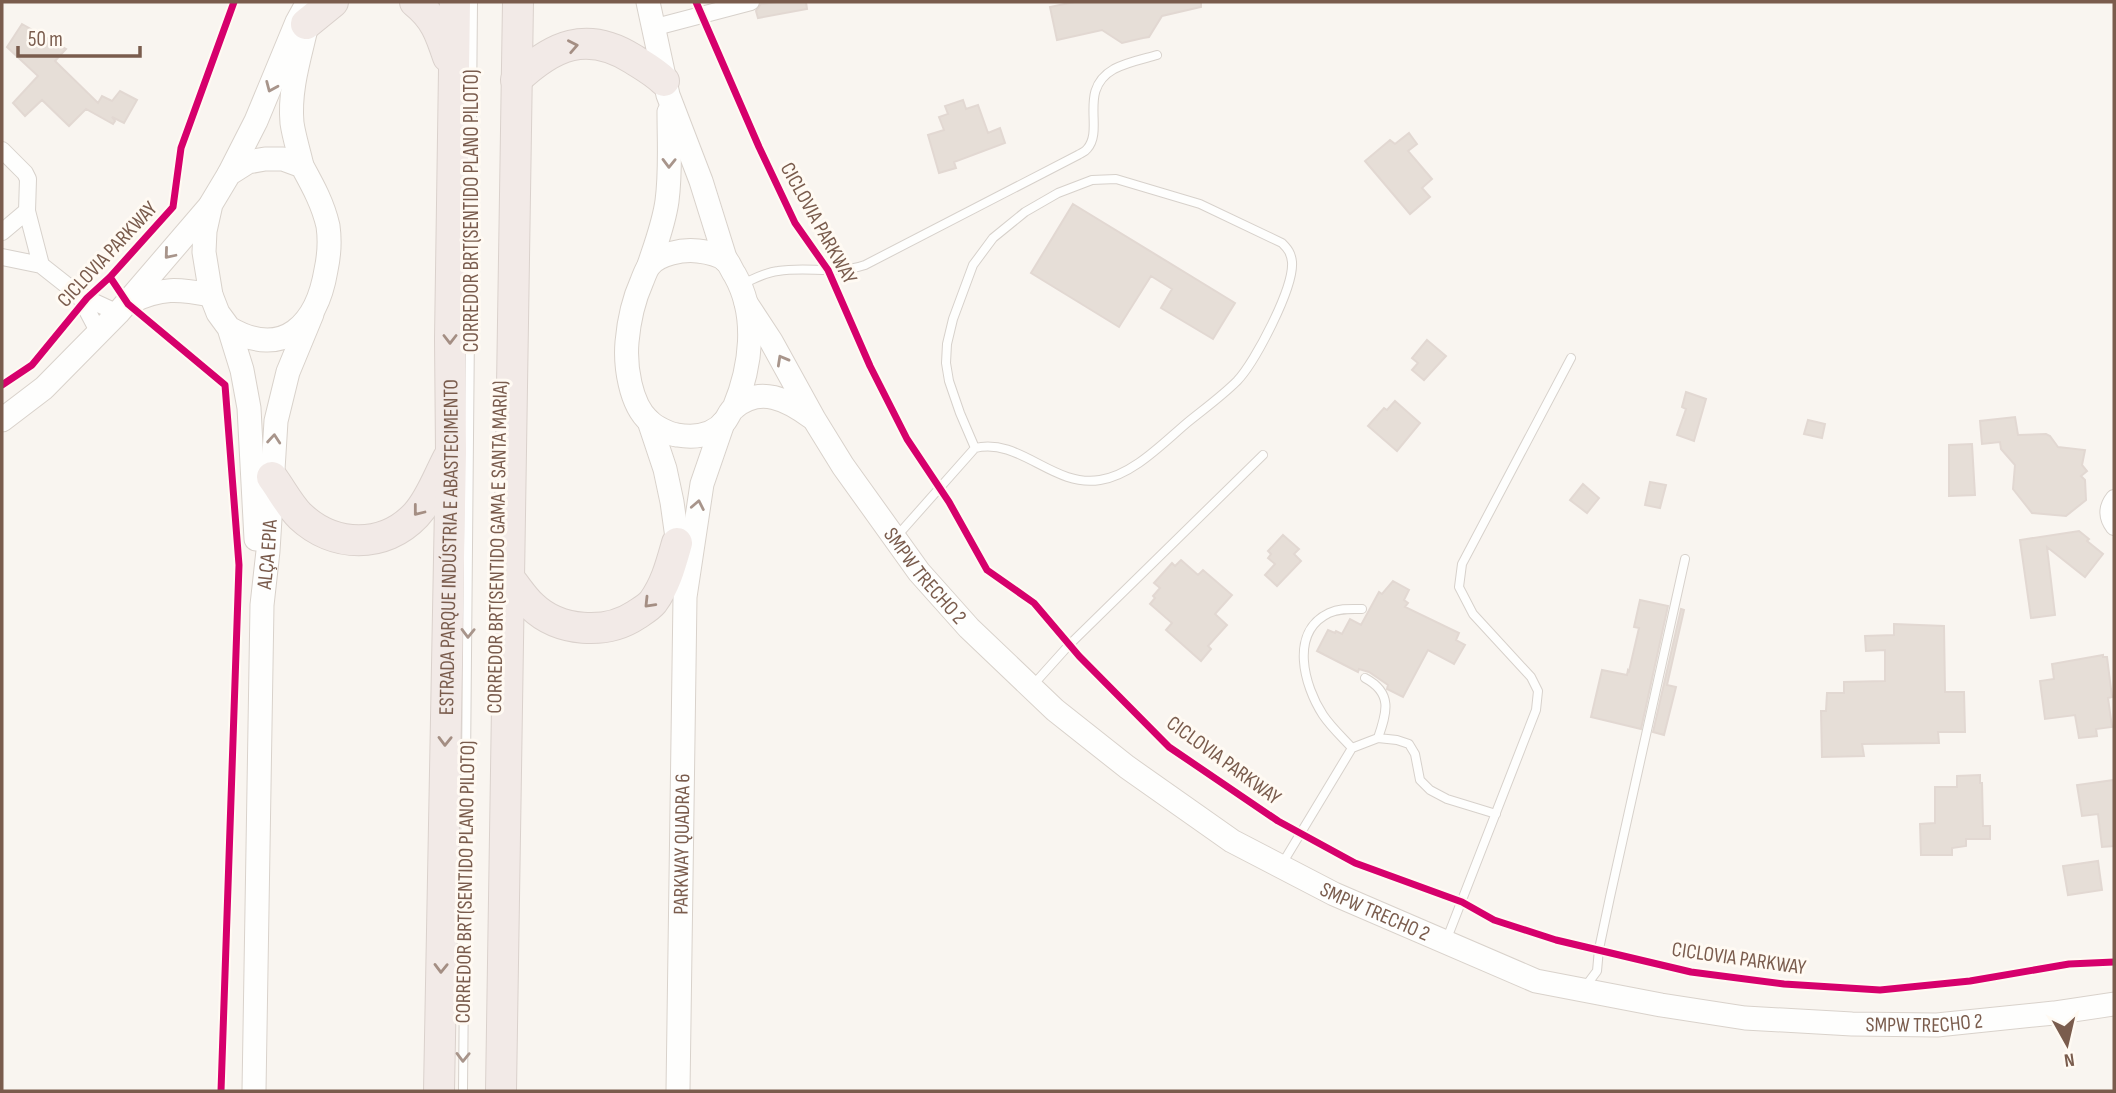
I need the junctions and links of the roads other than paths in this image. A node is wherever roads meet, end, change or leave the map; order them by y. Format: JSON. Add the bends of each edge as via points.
{"nodes":[{"id":1,"x":333,"y":2,"type":"edge"},
{"id":2,"x":415,"y":2,"type":"edge"},
{"id":3,"x":455,"y":2,"type":"edge"},
{"id":4,"x":473,"y":2,"type":"edge"},
{"id":5,"x":518,"y":2,"type":"edge"},
{"id":6,"x":648,"y":2,"type":"edge"},
{"id":7,"x":751,"y":2,"type":"edge"},
{"id":8,"x":308,"y":9,"type":"edge"},
{"id":9,"x":652,"y":28,"type":"junction"},
{"id":10,"x":1157,"y":55,"type":"dead end"},
{"id":11,"x":455,"y":75,"type":"junction"},
{"id":12,"x":516,"y":79,"type":"junction"},
{"id":13,"x":666,"y":88,"type":"junction"},
{"id":14,"x":2,"y":150,"type":"edge"},
{"id":15,"x":302,"y":166,"type":"junction"},
{"id":16,"x":229,"y":174,"type":"junction"},
{"id":17,"x":211,"y":204,"type":"junction"},
{"id":18,"x":27,"y":211,"type":"junction"},
{"id":19,"x":2,"y":232,"type":"edge"},
{"id":20,"x":2,"y":257,"type":"edge"},
{"id":21,"x":726,"y":261,"type":"junction"},
{"id":22,"x":41,"y":265,"type":"junction"},
{"id":23,"x":649,"y":265,"type":"junction"},
{"id":24,"x":743,"y":294,"type":"junction"},
{"id":25,"x":79,"y":295,"type":"junction"},
{"id":26,"x":211,"y":295,"type":"junction"},
{"id":27,"x":123,"y":309,"type":"junction"},
{"id":28,"x":312,"y":314,"type":"junction"},
{"id":29,"x":229,"y":328,"type":"junction"},
{"id":30,"x":99,"y":333,"type":"junction"},
{"id":31,"x":1571,"y":358,"type":"dead end"},
{"id":32,"x":728,"y":416,"type":"junction"},
{"id":33,"x":814,"y":419,"type":"junction"},
{"id":34,"x":2,"y":420,"type":"edge"},
{"id":35,"x":649,"y":421,"type":"junction"},
{"id":36,"x":975,"y":448,"type":"junction"},
{"id":37,"x":451,"y":452,"type":"junction"},
{"id":38,"x":1263,"y":455,"type":"dead end"},
{"id":39,"x":272,"y":477,"type":"junction"},
{"id":40,"x":2114,"y":498,"type":"edge"},
{"id":41,"x":2114,"y":527,"type":"edge"},
{"id":42,"x":895,"y":539,"type":"junction"},
{"id":43,"x":677,"y":542,"type":"junction"},
{"id":44,"x":1685,"y":559,"type":"dead end"},
{"id":45,"x":508,"y":577,"type":"junction"},
{"id":46,"x":685,"y":597,"type":"junction"},
{"id":47,"x":262,"y":605,"type":"junction"},
{"id":48,"x":1362,"y":609,"type":"dead end"},
{"id":49,"x":1365,"y":678,"type":"dead end"},
{"id":50,"x":1031,"y":687,"type":"junction"},
{"id":51,"x":1378,"y":738,"type":"junction"},
{"id":52,"x":1352,"y":748,"type":"junction"},
{"id":53,"x":1496,"y":814,"type":"junction"},
{"id":54,"x":1280,"y":866,"type":"junction"},
{"id":55,"x":1446,"y":942,"type":"junction"},
{"id":56,"x":1582,"y":991,"type":"junction"},
{"id":57,"x":2114,"y":1004,"type":"edge"},
{"id":58,"x":254,"y":1091,"type":"edge"},
{"id":59,"x":439,"y":1091,"type":"edge"},
{"id":60,"x":463,"y":1091,"type":"edge"},
{"id":61,"x":501,"y":1091,"type":"edge"},
{"id":62,"x":678,"y":1091,"type":"edge"}],
"edges":[{"from":1,"to":8,"type":"highway"},
{"from":2,"to":11,"type":"highway","via":[[438,28]]},
{"from":3,"to":11,"type":"highway","name":"ESTRADA PARQUE INDÚSTRIA E ABASTECIMENTO"},
{"from":4,"to":60,"type":"lane","name":"CORREDOR BRT(SENTIDO PLANO PILOTO)","one_way":true},
{"from":5,"to":12,"type":"highway"},
{"from":6,"to":9,"type":"street"},
{"from":7,"to":9,"type":"street"},
{"from":8,"to":15,"type":"street","via":[[292,101]]},
{"from":8,"to":16,"type":"street","one_way":true,"via":[[297,22]]},
{"from":9,"to":13,"type":"street"},
{"from":10,"to":24,"type":"lane","via":[[1116,67],[1103,77],[1095,89],[1092,136],[1088,148],[1078,155],[865,265],[844,271],[779,270],[767,273]]},
{"from":11,"to":37,"type":"highway","name":"ESTRADA PARQUE INDÚSTRIA E ABASTECIMENTO","one_way":true},
{"from":12,"to":13,"type":"highway","one_way":true,"via":[[548,53],[589,43],[617,49],[657,75]]},
{"from":12,"to":45,"type":"highway"},
{"from":13,"to":21,"type":"street"},
{"from":13,"to":23,"type":"street","one_way":true,"via":[[670,171],[662,228]]},
{"from":14,"to":18,"type":"street","via":[[28,179]]},
{"from":15,"to":16,"type":"street","via":[[265,159],[248,162]]},
{"from":15,"to":28,"type":"street","via":[[319,196],[328,228],[324,285]]},
{"from":16,"to":17,"type":"street"},
{"from":17,"to":26,"type":"street","via":[[204,252]]},
{"from":17,"to":27,"type":"street","one_way":true},
{"from":18,"to":19,"type":"street"},
{"from":18,"to":22,"type":"street"},
{"from":20,"to":22,"type":"street"},
{"from":21,"to":23,"type":"street","via":[[711,252],[689,250]]},
{"from":21,"to":24,"type":"street"},
{"from":22,"to":25,"type":"street"},
{"from":23,"to":35,"type":"street","via":[[632,305],[626,354],[630,383]]},
{"from":24,"to":32,"type":"street","via":[[750,332],[747,369]]},
{"from":33,"to":24,"type":"street","one_way":true},
{"from":25,"to":27,"type":"street"},
{"from":25,"to":30,"type":"street"},
{"from":26,"to":27,"type":"street","via":[[156,291]]},
{"from":26,"to":29,"type":"street"},
{"from":27,"to":30,"type":"street"},
{"from":28,"to":29,"type":"street","via":[[296,332],[266,341]]},
{"from":39,"to":28,"type":"street","name":"ALÇA EPIA","one_way":true,"via":[[276,421],[288,372]]},
{"from":29,"to":47,"type":"street","name":"ALÇA EPIA","via":[[249,408]]},
{"from":30,"to":34,"type":"street","via":[[44,388]]},
{"from":31,"to":53,"type":"lane","via":[[1462,564],[1459,587],[1473,614],[1531,677],[1538,691],[1536,710]]},
{"from":32,"to":33,"type":"street","via":[[762,396],[791,402]]},
{"from":32,"to":35,"type":"street","via":[[709,434],[691,438]]},
{"from":46,"to":32,"type":"street","name":"PARKWAY QUADRA 6","one_way":true,"via":[[702,484]]},
{"from":33,"to":42,"type":"street","name":"SMPW TRECHO 2"},
{"from":35,"to":43,"type":"street","name":"PARKWAY QUADRA 6","via":[[667,480]]},
{"from":36,"to":36,"type":"lane","via":[[949,381],[947,344],[974,265],[993,237],[1026,212],[1092,180],[1116,179],[1200,204],[1282,243],[1289,251],[1291,271],[1285,292],[1255,357],[1237,381],[1120,474],[1075,481],[998,446]]},
{"from":36,"to":42,"type":"lane"},
{"from":37,"to":39,"type":"highway","one_way":true,"via":[[418,513],[382,538],[361,541],[315,528]]},
{"from":37,"to":59,"type":"highway","name":"ESTRADA PARQUE INDÚSTRIA E ABASTECIMENTO","one_way":true},
{"from":38,"to":50,"type":"lane"},
{"from":39,"to":47,"type":"street","name":"ALÇA EPIA"},
{"from":40,"to":41,"type":"street","via":[[2108,509]]},
{"from":42,"to":50,"type":"street","name":"SMPW TRECHO 2","via":[[969,628]]},
{"from":43,"to":45,"type":"highway","one_way":true,"via":[[666,581],[651,605],[625,622],[599,629],[568,626],[547,617],[532,607]]},
{"from":43,"to":46,"type":"street","name":"PARKWAY QUADRA 6"},
{"from":44,"to":56,"type":"lane","via":[[1597,971]]},
{"from":45,"to":61,"type":"highway"},
{"from":46,"to":62,"type":"street","name":"PARKWAY QUADRA 6"},
{"from":47,"to":58,"type":"street"},
{"from":48,"to":52,"type":"lane","via":[[1343,609],[1322,618],[1308,635],[1303,652],[1312,696]]},
{"from":49,"to":51,"type":"lane","via":[[1378,685],[1384,696],[1386,709]]},
{"from":50,"to":54,"type":"street","name":"SMPW TRECHO 2","via":[[1128,767],[1232,841]]},
{"from":51,"to":52,"type":"lane"},
{"from":51,"to":53,"type":"lane","via":[[1409,744],[1420,780],[1430,790]]},
{"from":52,"to":54,"type":"lane"},
{"from":53,"to":55,"type":"lane"},
{"from":54,"to":55,"type":"street","name":"SMPW TRECHO 2"},
{"from":55,"to":56,"type":"street","name":"SMPW TRECHO 2","via":[[1536,981]]},
{"from":56,"to":57,"type":"street","name":"SMPW TRECHO 2","via":[[1745,1018],[1852,1024],[1937,1026]]}]}
